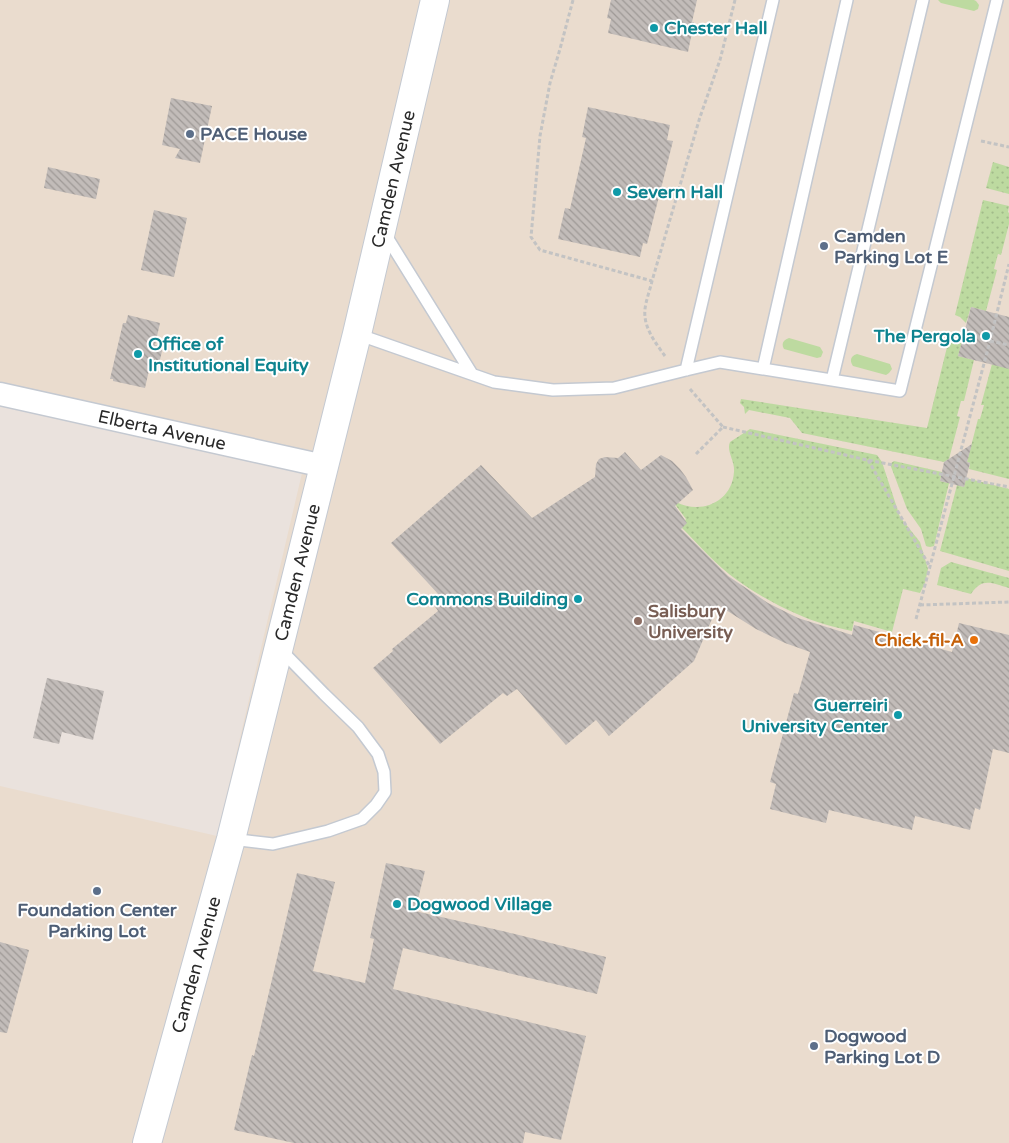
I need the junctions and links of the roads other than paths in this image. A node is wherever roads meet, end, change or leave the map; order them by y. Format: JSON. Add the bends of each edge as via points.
{"nodes":[{"id":1,"x":435,"y":0,"type":"edge"},
{"id":2,"x":773,"y":0,"type":"edge"},
{"id":3,"x":847,"y":0,"type":"edge"},
{"id":4,"x":923,"y":0,"type":"edge"},
{"id":5,"x":997,"y":0,"type":"edge"},
{"id":6,"x":382,"y":229,"type":"junction"},
{"id":7,"x":357,"y":334,"type":"junction"},
{"id":8,"x":764,"y":369,"type":"junction"},
{"id":9,"x":681,"y":371,"type":"junction"},
{"id":10,"x":472,"y":374,"type":"junction"},
{"id":11,"x":832,"y":380,"type":"junction"},
{"id":12,"x":0,"y":394,"type":"edge"},
{"id":13,"x":324,"y":466,"type":"junction"},
{"id":14,"x":279,"y":647,"type":"junction"},
{"id":15,"x":231,"y":840,"type":"junction"},
{"id":16,"x":147,"y":1143,"type":"edge"}],
"edges":[{"from":1,"to":6,"type":"street","name":"Camden Avenue"},
{"from":2,"to":9,"type":"lane"},
{"from":3,"to":8,"type":"lane"},
{"from":4,"to":11,"type":"lane"},
{"from":5,"to":11,"type":"lane","via":[[900,391]]},
{"from":6,"to":7,"type":"street","name":"Camden Avenue"},
{"from":6,"to":10,"type":"lane"},
{"from":7,"to":10,"type":"lane"},
{"from":7,"to":13,"type":"street","name":"Camden Avenue"},
{"from":8,"to":9,"type":"lane","via":[[720,362]]},
{"from":8,"to":11,"type":"lane"},
{"from":9,"to":10,"type":"lane","via":[[614,388],[552,390],[494,382]]},
{"from":12,"to":13,"type":"street","name":"Elberta Avenue"},
{"from":13,"to":14,"type":"street","name":"Camden Avenue"},
{"from":14,"to":15,"type":"street","name":"Camden Avenue"},
{"from":14,"to":15,"type":"lane","via":[[358,727],[378,754],[384,772],[385,792],[362,818],[328,831],[273,844]]},
{"from":15,"to":16,"type":"street","name":"Camden Avenue"}]}
